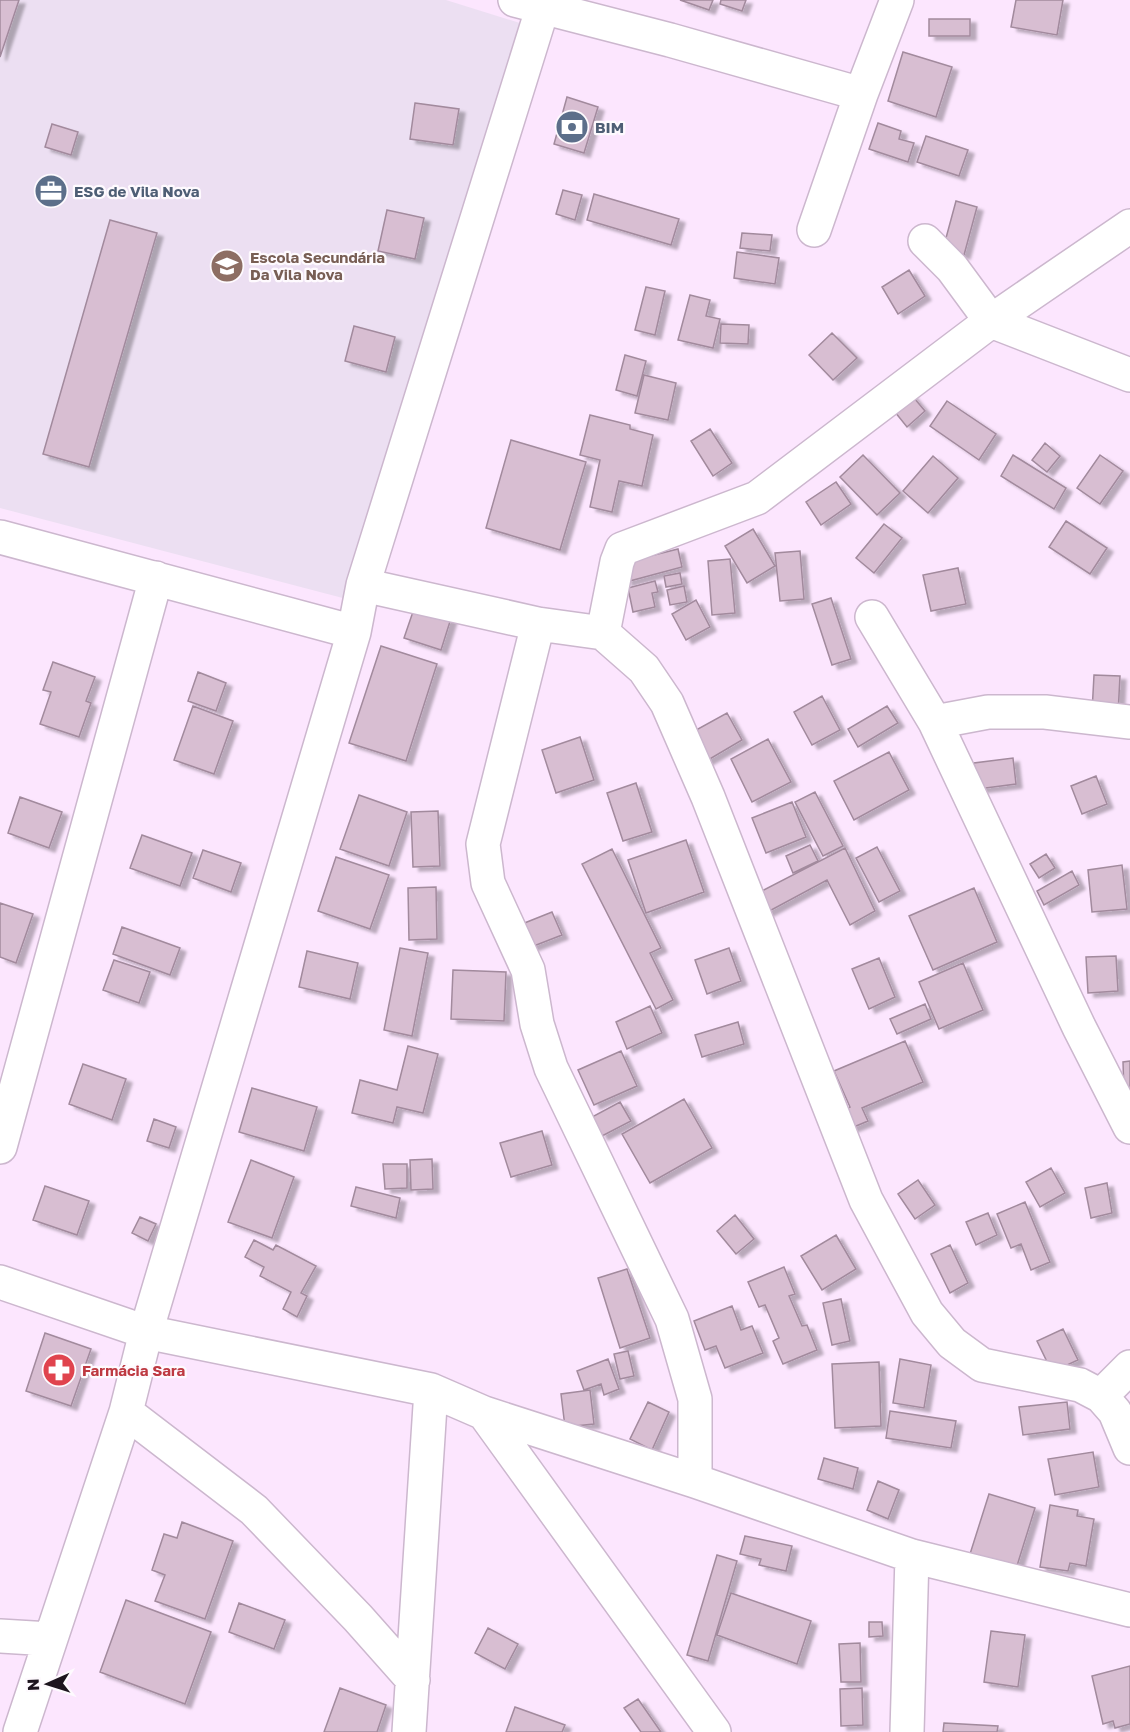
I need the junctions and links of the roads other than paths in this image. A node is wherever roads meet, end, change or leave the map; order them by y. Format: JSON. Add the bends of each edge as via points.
{"nodes":[{"id":1,"x":897,"y":0,"type":"edge"},
{"id":2,"x":534,"y":3,"type":"edge"},
{"id":3,"x":861,"y":94,"type":"junction"},
{"id":4,"x":1130,"y":226,"type":"edge"},
{"id":5,"x":814,"y":230,"type":"dead end"},
{"id":6,"x":925,"y":241,"type":"dead end"},
{"id":7,"x":991,"y":321,"type":"junction"},
{"id":8,"x":1130,"y":375,"type":"edge"},
{"id":9,"x":0,"y":537,"type":"edge"},
{"id":10,"x":156,"y":578,"type":"junction"},
{"id":11,"x":363,"y":585,"type":"junction"},
{"id":12,"x":872,"y":617,"type":"dead end"},
{"id":13,"x":538,"y":624,"type":"junction"},
{"id":14,"x":354,"y":632,"type":"junction"},
{"id":15,"x":603,"y":633,"type":"junction"},
{"id":16,"x":935,"y":722,"type":"junction"},
{"id":17,"x":1130,"y":722,"type":"edge"},
{"id":18,"x":1130,"y":1127,"type":"edge"},
{"id":19,"x":0,"y":1147,"type":"edge"},
{"id":20,"x":0,"y":1282,"type":"edge"},
{"id":21,"x":146,"y":1332,"type":"junction"},
{"id":22,"x":1130,"y":1367,"type":"edge"},
{"id":23,"x":431,"y":1390,"type":"junction"},
{"id":24,"x":1101,"y":1396,"type":"junction"},
{"id":25,"x":126,"y":1412,"type":"junction"},
{"id":26,"x":484,"y":1413,"type":"junction"},
{"id":27,"x":1130,"y":1448,"type":"edge"},
{"id":28,"x":695,"y":1481,"type":"junction"},
{"id":29,"x":912,"y":1556,"type":"junction"},
{"id":30,"x":1130,"y":1610,"type":"edge"},
{"id":31,"x":0,"y":1636,"type":"edge"},
{"id":32,"x":50,"y":1639,"type":"junction"},
{"id":33,"x":413,"y":1680,"type":"junction"},
{"id":34,"x":20,"y":1732,"type":"edge"},
{"id":35,"x":409,"y":1732,"type":"edge"},
{"id":36,"x":714,"y":1732,"type":"edge"},
{"id":37,"x":907,"y":1732,"type":"edge"}],
"edges":[{"from":1,"to":3,"type":"street"},
{"from":2,"to":3,"type":"street"},
{"from":2,"to":11,"type":"street"},
{"from":3,"to":5,"type":"street"},
{"from":4,"to":7,"type":"street"},
{"from":6,"to":7,"type":"street","via":[[952,268]]},
{"from":7,"to":8,"type":"street"},
{"from":7,"to":15,"type":"street","via":[[757,498],[622,549]]},
{"from":9,"to":10,"type":"street"},
{"from":10,"to":14,"type":"street"},
{"from":10,"to":19,"type":"street"},
{"from":11,"to":13,"type":"street"},
{"from":11,"to":14,"type":"street"},
{"from":12,"to":16,"type":"street"},
{"from":13,"to":15,"type":"street"},
{"from":13,"to":28,"type":"street","via":[[483,844],[488,883],[528,970],[537,1024],[551,1068],[672,1319],[695,1399]]},
{"from":14,"to":21,"type":"street"},
{"from":15,"to":24,"type":"street","via":[[644,669],[667,703],[708,797],[866,1200],[927,1313],[952,1343],[982,1365],[1080,1385]]},
{"from":16,"to":17,"type":"street","via":[[988,712],[1045,712]]},
{"from":16,"to":18,"type":"street"},
{"from":20,"to":21,"type":"street"},
{"from":21,"to":23,"type":"street"},
{"from":21,"to":25,"type":"street"},
{"from":22,"to":24,"type":"street"},
{"from":23,"to":26,"type":"street"},
{"from":23,"to":33,"type":"street"},
{"from":24,"to":27,"type":"street","via":[[1115,1412]]},
{"from":25,"to":32,"type":"street"},
{"from":25,"to":33,"type":"street","via":[[254,1510]]},
{"from":26,"to":28,"type":"street"},
{"from":26,"to":36,"type":"street"},
{"from":28,"to":29,"type":"street"},
{"from":29,"to":30,"type":"street"},
{"from":29,"to":37,"type":"street"},
{"from":31,"to":32,"type":"street"},
{"from":32,"to":34,"type":"street"},
{"from":33,"to":35,"type":"street"}]}
